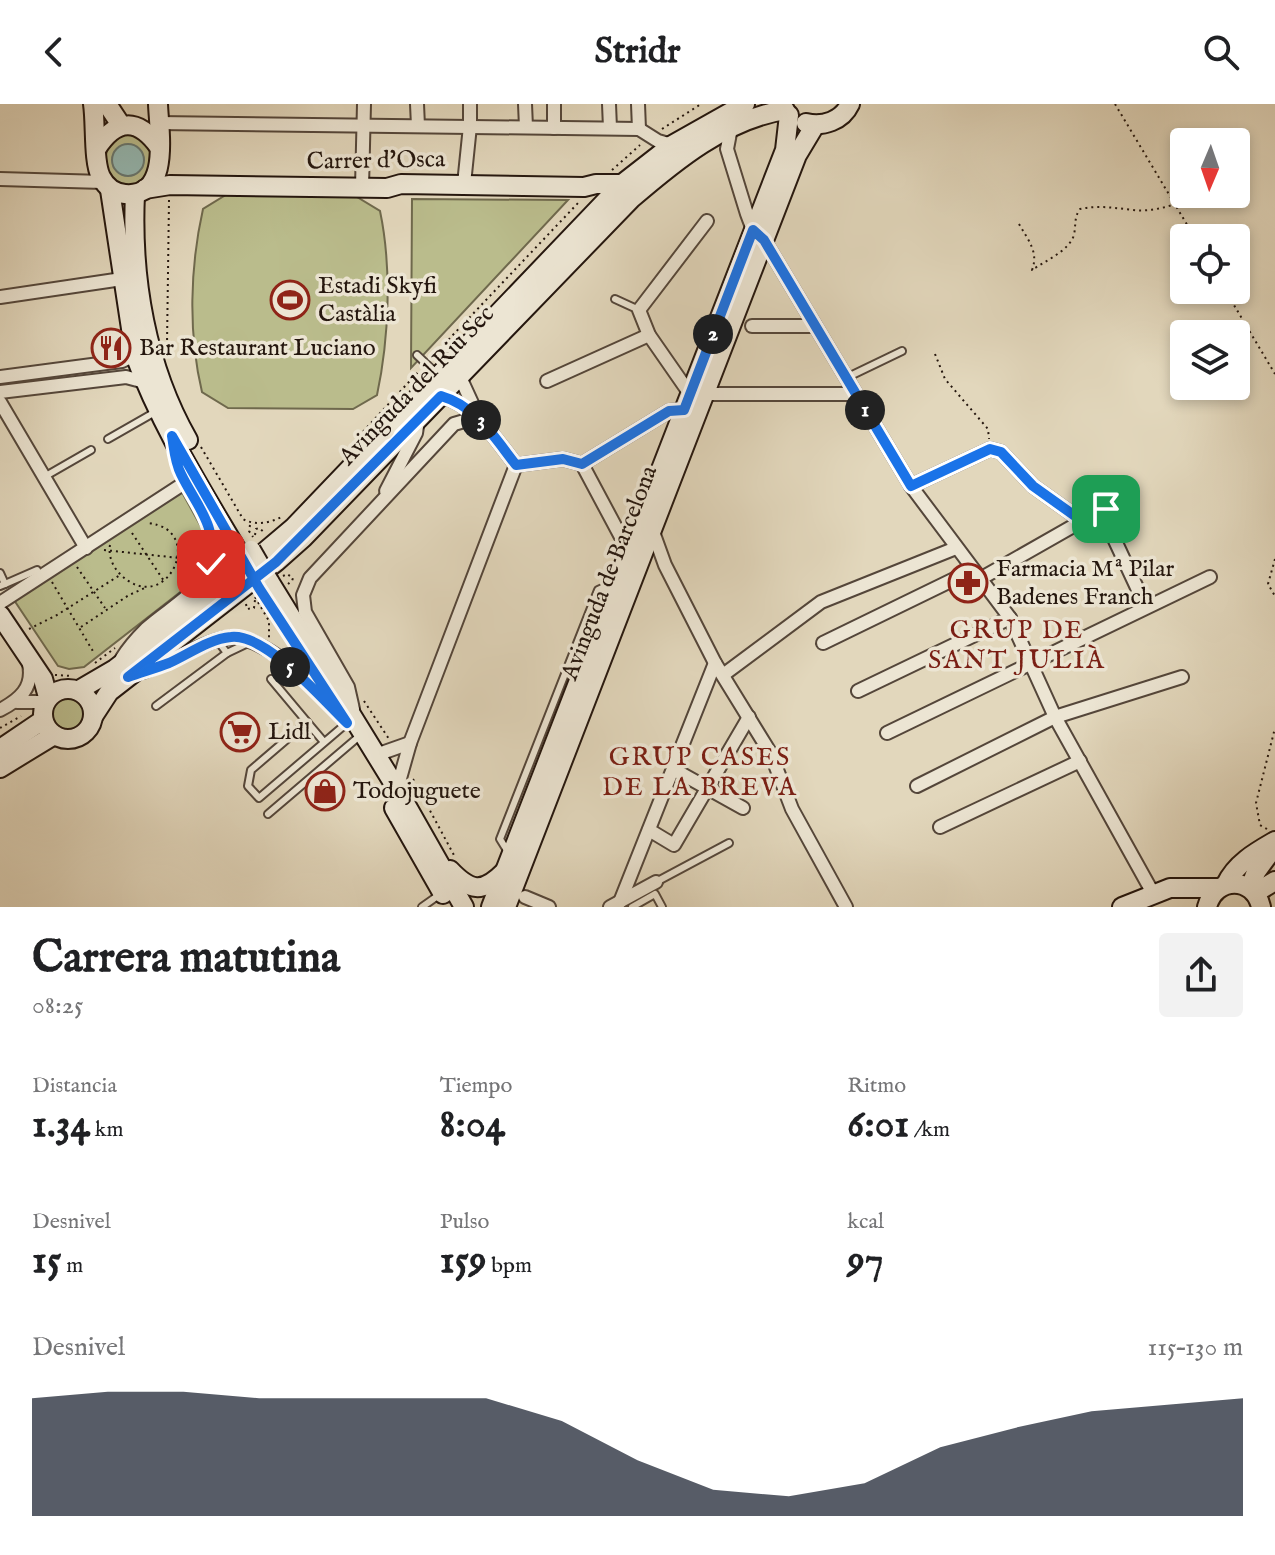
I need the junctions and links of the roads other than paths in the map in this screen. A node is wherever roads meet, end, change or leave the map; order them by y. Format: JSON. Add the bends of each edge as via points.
{"nodes":[{"id":1,"x":93,"y":104,"type":"edge"},
{"id":2,"x":107,"y":104,"type":"edge"},
{"id":3,"x":151,"y":104,"type":"edge"},
{"id":4,"x":364,"y":104,"type":"edge"},
{"id":5,"x":417,"y":104,"type":"edge"},
{"id":6,"x":470,"y":104,"type":"edge"},
{"id":7,"x":525,"y":104,"type":"edge"},
{"id":8,"x":554,"y":104,"type":"edge"},
{"id":9,"x":609,"y":104,"type":"edge"},
{"id":10,"x":638,"y":104,"type":"edge"},
{"id":11,"x":850,"y":104,"type":"edge"},
{"id":12,"x":785,"y":110,"type":"edge"},
{"id":13,"x":731,"y":112,"type":"edge"},
{"id":14,"x":158,"y":113,"type":"edge"},
{"id":15,"x":127,"y":125,"type":"junction"},
{"id":16,"x":366,"y":125,"type":"junction"},
{"id":17,"x":815,"y":125,"type":"junction"},
{"id":18,"x":418,"y":126,"type":"junction"},
{"id":19,"x":470,"y":126,"type":"junction"},
{"id":20,"x":526,"y":127,"type":"junction"},
{"id":21,"x":554,"y":128,"type":"junction"},
{"id":22,"x":610,"y":128,"type":"junction"},
{"id":23,"x":647,"y":134,"type":"junction"},
{"id":24,"x":709,"y":140,"type":"junction"},
{"id":25,"x":672,"y":145,"type":"junction"},
{"id":26,"x":159,"y":147,"type":"junction"},
{"id":27,"x":97,"y":148,"type":"junction"},
{"id":28,"x":727,"y":149,"type":"junction"},
{"id":29,"x":647,"y":164,"type":"junction"},
{"id":30,"x":159,"y":167,"type":"junction"},
{"id":31,"x":0,"y":179,"type":"edge"},
{"id":32,"x":100,"y":181,"type":"junction"},
{"id":33,"x":464,"y":184,"type":"junction"},
{"id":34,"x":622,"y":184,"type":"junction"},
{"id":35,"x":170,"y":185,"type":"junction"},
{"id":36,"x":362,"y":187,"type":"junction"},
{"id":37,"x":588,"y":189,"type":"junction"},
{"id":38,"x":140,"y":191,"type":"junction"},
{"id":39,"x":592,"y":215,"type":"junction"},
{"id":40,"x":757,"y":217,"type":"junction"},
{"id":41,"x":707,"y":221,"type":"dead end"},
{"id":42,"x":122,"y":279,"type":"junction"},
{"id":43,"x":0,"y":297,"type":"edge"},
{"id":44,"x":615,"y":299,"type":"dead end"},
{"id":45,"x":639,"y":310,"type":"junction"},
{"id":46,"x":752,"y":326,"type":"dead end"},
{"id":47,"x":815,"y":326,"type":"junction"},
{"id":48,"x":649,"y":335,"type":"junction"},
{"id":49,"x":902,"y":351,"type":"dead end"},
{"id":50,"x":135,"y":355,"type":"junction"},
{"id":51,"x":417,"y":355,"type":"dead end"},
{"id":52,"x":110,"y":363,"type":"junction"},
{"id":53,"x":432,"y":370,"type":"junction"},
{"id":54,"x":0,"y":377,"type":"edge"},
{"id":55,"x":460,"y":377,"type":"junction"},
{"id":56,"x":846,"y":378,"type":"junction"},
{"id":57,"x":114,"y":379,"type":"junction"},
{"id":58,"x":547,"y":381,"type":"dead end"},
{"id":59,"x":145,"y":382,"type":"junction"},
{"id":60,"x":0,"y":392,"type":"edge"},
{"id":61,"x":855,"y":394,"type":"junction"},
{"id":62,"x":441,"y":396,"type":"junction"},
{"id":63,"x":693,"y":399,"type":"junction"},
{"id":64,"x":0,"y":402,"type":"edge"},
{"id":65,"x":159,"y":410,"type":"junction"},
{"id":66,"x":478,"y":417,"type":"junction"},
{"id":67,"x":419,"y":419,"type":"junction"},
{"id":68,"x":172,"y":436,"type":"junction"},
{"id":69,"x":108,"y":439,"type":"dead end"},
{"id":70,"x":91,"y":450,"type":"dead end"},
{"id":71,"x":582,"y":464,"type":"junction"},
{"id":72,"x":516,"y":465,"type":"junction"},
{"id":73,"x":44,"y":477,"type":"junction"},
{"id":74,"x":186,"y":482,"type":"junction"},
{"id":75,"x":911,"y":486,"type":"junction"},
{"id":76,"x":1124,"y":497,"type":"dead end"},
{"id":77,"x":379,"y":504,"type":"junction"},
{"id":78,"x":1086,"y":521,"type":"junction"},
{"id":79,"x":652,"y":529,"type":"junction"},
{"id":80,"x":84,"y":544,"type":"junction"},
{"id":81,"x":956,"y":548,"type":"junction"},
{"id":82,"x":242,"y":556,"type":"junction"},
{"id":83,"x":634,"y":557,"type":"junction"},
{"id":84,"x":665,"y":565,"type":"junction"},
{"id":85,"x":42,"y":571,"type":"junction"},
{"id":86,"x":0,"y":573,"type":"edge"},
{"id":87,"x":976,"y":575,"type":"junction"},
{"id":88,"x":1210,"y":577,"type":"dead end"},
{"id":89,"x":2,"y":585,"type":"edge"},
{"id":90,"x":0,"y":603,"type":"edge"},
{"id":91,"x":1146,"y":607,"type":"junction"},
{"id":92,"x":0,"y":615,"type":"edge"},
{"id":93,"x":1010,"y":618,"type":"junction"},
{"id":94,"x":217,"y":640,"type":"junction"},
{"id":95,"x":823,"y":643,"type":"dead end"},
{"id":96,"x":258,"y":644,"type":"junction"},
{"id":97,"x":227,"y":653,"type":"junction"},
{"id":98,"x":27,"y":655,"type":"junction"},
{"id":99,"x":1030,"y":662,"type":"junction"},
{"id":100,"x":715,"y":663,"type":"junction"},
{"id":101,"x":122,"y":673,"type":"junction"},
{"id":102,"x":723,"y":675,"type":"junction"},
{"id":103,"x":1182,"y":677,"type":"dead end"},
{"id":104,"x":271,"y":679,"type":"dead end"},
{"id":105,"x":858,"y":691,"type":"dead end"},
{"id":106,"x":49,"y":699,"type":"junction"},
{"id":107,"x":156,"y":706,"type":"dead end"},
{"id":108,"x":0,"y":710,"type":"edge"},
{"id":109,"x":94,"y":715,"type":"junction"},
{"id":110,"x":749,"y":717,"type":"junction"},
{"id":111,"x":1055,"y":717,"type":"junction"},
{"id":112,"x":307,"y":722,"type":"junction"},
{"id":113,"x":352,"y":727,"type":"junction"},
{"id":114,"x":887,"y":733,"type":"dead end"},
{"id":115,"x":324,"y":742,"type":"junction"},
{"id":116,"x":410,"y":743,"type":"junction"},
{"id":117,"x":0,"y":749,"type":"edge"},
{"id":118,"x":376,"y":755,"type":"junction"},
{"id":119,"x":1080,"y":761,"type":"junction"},
{"id":120,"x":0,"y":768,"type":"edge"},
{"id":121,"x":673,"y":769,"type":"junction"},
{"id":122,"x":917,"y":786,"type":"dead end"},
{"id":123,"x":708,"y":787,"type":"junction"},
{"id":124,"x":397,"y":789,"type":"junction"},
{"id":125,"x":743,"y":808,"type":"dead end"},
{"id":126,"x":268,"y":814,"type":"dead end"},
{"id":127,"x":940,"y":827,"type":"dead end"},
{"id":128,"x":649,"y":830,"type":"junction"},
{"id":129,"x":729,"y":843,"type":"dead end"},
{"id":130,"x":1275,"y":843,"type":"edge"},
{"id":131,"x":441,"y":864,"type":"junction"},
{"id":132,"x":508,"y":864,"type":"junction"},
{"id":133,"x":1275,"y":881,"type":"edge"},
{"id":134,"x":1222,"y":886,"type":"junction"},
{"id":135,"x":655,"y":888,"type":"junction"},
{"id":136,"x":1185,"y":889,"type":"junction"},
{"id":137,"x":1154,"y":895,"type":"junction"},
{"id":138,"x":1256,"y":896,"type":"edge"},
{"id":139,"x":525,"y":897,"type":"dead end"},
{"id":140,"x":1275,"y":898,"type":"edge"},
{"id":141,"x":446,"y":900,"type":"edge"},
{"id":142,"x":642,"y":904,"type":"edge"},
{"id":143,"x":620,"y":905,"type":"edge"},
{"id":144,"x":422,"y":907,"type":"edge"},
{"id":145,"x":464,"y":907,"type":"edge"},
{"id":146,"x":491,"y":907,"type":"edge"},
{"id":147,"x":506,"y":907,"type":"edge"},
{"id":148,"x":549,"y":907,"type":"edge"},
{"id":149,"x":662,"y":907,"type":"edge"},
{"id":150,"x":846,"y":907,"type":"edge"},
{"id":151,"x":1122,"y":907,"type":"edge"},
{"id":152,"x":1207,"y":907,"type":"edge"},
{"id":153,"x":1269,"y":907,"type":"edge"}],
"edges":[{"from":1,"to":27,"type":"main road"},
{"from":2,"to":15,"type":"main road"},
{"from":3,"to":15,"type":"main road","via":[[146,114]]},
{"from":4,"to":16,"type":"street"},
{"from":5,"to":18,"type":"street"},
{"from":6,"to":19,"type":"street"},
{"from":7,"to":20,"type":"street"},
{"from":8,"to":21,"type":"street"},
{"from":9,"to":22,"type":"street"},
{"from":10,"to":23,"type":"street"},
{"from":11,"to":17,"type":"main road","via":[[832,122]]},
{"from":12,"to":13,"type":"main road","name":"Avinguda del Riu Sec"},
{"from":12,"to":17,"type":"main road"},
{"from":12,"to":40,"type":"main road","name":"Avinguda de Barcelona","via":[[785,150]]},
{"from":13,"to":24,"type":"main road","name":"Avinguda del Riu Sec"},
{"from":13,"to":25,"type":"main road","name":"Avinguda del Riu Sec"},
{"from":13,"to":28,"type":"street"},
{"from":14,"to":16,"type":"street"},
{"from":14,"to":26,"type":"main road"},
{"from":15,"to":26,"type":"main road","via":[[149,133]]},
{"from":15,"to":27,"type":"main road","via":[[107,133]]},
{"from":16,"to":18,"type":"street"},
{"from":16,"to":36,"type":"street"},
{"from":17,"to":40,"type":"main road","name":"Avinguda de Barcelona"},
{"from":18,"to":19,"type":"street"},
{"from":19,"to":20,"type":"street"},
{"from":19,"to":33,"type":"street"},
{"from":20,"to":21,"type":"street"},
{"from":21,"to":22,"type":"street"},
{"from":22,"to":23,"type":"street"},
{"from":23,"to":25,"type":"street"},
{"from":23,"to":29,"type":"street"},
{"from":24,"to":28,"type":"street"},
{"from":24,"to":55,"type":"main road","name":"Avinguda del Riu Sec","via":[[631,199]]},
{"from":25,"to":29,"type":"main road","name":"Avinguda del Riu Sec"},
{"from":26,"to":30,"type":"main road"},
{"from":27,"to":32,"type":"main road"},
{"from":28,"to":40,"type":"street","via":[[741,194]]},
{"from":29,"to":34,"type":"main road","name":"Avinguda del Riu Sec"},
{"from":30,"to":35,"type":"main road"},
{"from":30,"to":38,"type":"main road","via":[[156,179]]},
{"from":31,"to":32,"type":"street"},
{"from":32,"to":38,"type":"main road","via":[[122,194]]},
{"from":32,"to":42,"type":"main road"},
{"from":33,"to":36,"type":"main road","name":"Carrer d'Osca"},
{"from":33,"to":37,"type":"main road","name":"Carrer d'Osca"},
{"from":34,"to":37,"type":"main road","name":"Carrer d'Osca"},
{"from":34,"to":39,"type":"main road","name":"Avinguda del Riu Sec"},
{"from":35,"to":36,"type":"main road","name":"Carrer d'Osca"},
{"from":35,"to":38,"type":"main road","name":"Carrer d'Osca"},
{"from":37,"to":39,"type":"main road"},
{"from":38,"to":82,"type":"main road","via":[[134,227],[151,355]]},
{"from":39,"to":53,"type":"main road","name":"Avinguda del Riu Sec"},
{"from":40,"to":47,"type":"street"},
{"from":40,"to":63,"type":"main road","name":"Avinguda de Barcelona"},
{"from":41,"to":45,"type":"street"},
{"from":42,"to":43,"type":"street"},
{"from":42,"to":50,"type":"main road"},
{"from":44,"to":45,"type":"lane"},
{"from":45,"to":48,"type":"street"},
{"from":46,"to":47,"type":"street"},
{"from":47,"to":56,"type":"street"},
{"from":48,"to":58,"type":"street"},
{"from":48,"to":63,"type":"street"},
{"from":49,"to":56,"type":"lane"},
{"from":50,"to":52,"type":"street"},
{"from":50,"to":59,"type":"main road"},
{"from":51,"to":53,"type":"lane"},
{"from":52,"to":54,"type":"street"},
{"from":52,"to":57,"type":"street"},
{"from":53,"to":101,"type":"main road","name":"Avinguda del Riu Sec","via":[[277,543]]},
{"from":55,"to":62,"type":"main road","name":"Avinguda del Riu Sec"},
{"from":55,"to":66,"type":"street"},
{"from":56,"to":61,"type":"street"},
{"from":57,"to":59,"type":"street"},
{"from":57,"to":60,"type":"street"},
{"from":59,"to":65,"type":"main road"},
{"from":61,"to":63,"type":"street"},
{"from":61,"to":75,"type":"street"},
{"from":62,"to":66,"type":"street"},
{"from":62,"to":67,"type":"main road","name":"Avinguda del Riu Sec"},
{"from":63,"to":71,"type":"street"},
{"from":63,"to":79,"type":"main road","name":"Avinguda de Barcelona"},
{"from":63,"to":83,"type":"main road","name":"Avinguda de Barcelona"},
{"from":64,"to":73,"type":"street"},
{"from":65,"to":68,"type":"main road"},
{"from":65,"to":69,"type":"lane"},
{"from":66,"to":72,"type":"street"},
{"from":66,"to":77,"type":"street","via":[[454,424]]},
{"from":67,"to":77,"type":"street"},
{"from":67,"to":101,"type":"main road","name":"Avinguda del Riu Sec","via":[[276,562]]},
{"from":68,"to":74,"type":"street"},
{"from":68,"to":82,"type":"main road"},
{"from":70,"to":73,"type":"lane"},
{"from":71,"to":72,"type":"street","via":[[563,459]]},
{"from":71,"to":83,"type":"street"},
{"from":72,"to":116,"type":"street"},
{"from":73,"to":80,"type":"street"},
{"from":74,"to":80,"type":"street","via":[[126,525]]},
{"from":74,"to":101,"type":"street","via":[[214,541],[211,564],[199,588],[131,644]]},
{"from":75,"to":78,"type":"street","via":[[990,449],[1001,452],[1033,486]]},
{"from":75,"to":81,"type":"street"},
{"from":76,"to":78,"type":"street"},
{"from":77,"to":113,"type":"street","via":[[310,578],[303,595],[305,612],[348,687]]},
{"from":78,"to":87,"type":"street"},
{"from":78,"to":91,"type":"street","via":[[1111,532]]},
{"from":79,"to":83,"type":"main road","name":"Avinguda de Barcelona"},
{"from":79,"to":84,"type":"street"},
{"from":80,"to":85,"type":"street"},
{"from":81,"to":87,"type":"street"},
{"from":81,"to":102,"type":"street","via":[[821,602]]},
{"from":82,"to":113,"type":"main road","via":[[268,583]]},
{"from":83,"to":84,"type":"street"},
{"from":83,"to":132,"type":"main road","name":"Avinguda de Barcelona","via":[[618,582]]},
{"from":83,"to":147,"type":"main road","name":"Avinguda de Barcelona"},
{"from":84,"to":100,"type":"street"},
{"from":85,"to":89,"type":"lane"},
{"from":85,"to":90,"type":"street"},
{"from":86,"to":89,"type":"lane"},
{"from":87,"to":93,"type":"street"},
{"from":87,"to":95,"type":"street"},
{"from":88,"to":91,"type":"street"},
{"from":91,"to":99,"type":"street"},
{"from":92,"to":98,"type":"main road"},
{"from":93,"to":99,"type":"street"},
{"from":93,"to":105,"type":"street"},
{"from":94,"to":96,"type":"street","via":[[235,636]]},
{"from":94,"to":97,"type":"lane"},
{"from":94,"to":101,"type":"street","via":[[170,662]]},
{"from":96,"to":97,"type":"lane"},
{"from":96,"to":113,"type":"street","via":[[298,673]]},
{"from":97,"to":107,"type":"lane"},
{"from":98,"to":106,"type":"main road"},
{"from":98,"to":106,"type":"street","via":[[28,686]]},
{"from":99,"to":111,"type":"street"},
{"from":99,"to":114,"type":"street"},
{"from":100,"to":102,"type":"street"},
{"from":100,"to":121,"type":"street"},
{"from":101,"to":106,"type":"main road","name":"Avinguda del Riu Sec"},
{"from":101,"to":109,"type":"main road","name":"Avinguda del Riu Sec"},
{"from":102,"to":110,"type":"street"},
{"from":103,"to":111,"type":"street"},
{"from":104,"to":112,"type":"lane"},
{"from":106,"to":108,"type":"street"},
{"from":106,"to":109,"type":"main road","via":[[91,700]]},
{"from":106,"to":109,"type":"main road","name":"Avinguda del Riu Sec","via":[[67,739],[80,737]]},
{"from":106,"to":117,"type":"main road"},
{"from":106,"to":120,"type":"main road"},
{"from":110,"to":123,"type":"street"},
{"from":110,"to":150,"type":"street"},
{"from":111,"to":119,"type":"street"},
{"from":111,"to":122,"type":"street"},
{"from":112,"to":115,"type":"lane"},
{"from":112,"to":115,"type":"lane","via":[[251,770],[248,786],[259,798]]},
{"from":113,"to":115,"type":"lane"},
{"from":113,"to":118,"type":"main road"},
{"from":113,"to":126,"type":"lane"},
{"from":113,"to":141,"type":"main road"},
{"from":116,"to":118,"type":"street"},
{"from":116,"to":124,"type":"street"},
{"from":118,"to":124,"type":"main road"},
{"from":119,"to":127,"type":"street"},
{"from":119,"to":137,"type":"street"},
{"from":121,"to":123,"type":"street"},
{"from":121,"to":128,"type":"street"},
{"from":123,"to":125,"type":"street"},
{"from":123,"to":128,"type":"street","via":[[674,845]]},
{"from":124,"to":131,"type":"main road"},
{"from":128,"to":143,"type":"street"},
{"from":129,"to":135,"type":"lane"},
{"from":130,"to":134,"type":"main road","via":[[1253,853]]},
{"from":130,"to":138,"type":"main road","via":[[1256,872]]},
{"from":131,"to":132,"type":"main road","via":[[462,884],[476,888],[492,884]]},
{"from":131,"to":145,"type":"main road"},
{"from":132,"to":146,"type":"main road","name":"Avinguda de Barcelona"},
{"from":133,"to":138,"type":"main road"},
{"from":134,"to":136,"type":"main road"},
{"from":134,"to":138,"type":"main road","via":[[1243,884]]},
{"from":134,"to":152,"type":"main road"},
{"from":135,"to":142,"type":"lane"},
{"from":135,"to":143,"type":"street"},
{"from":135,"to":149,"type":"lane"},
{"from":136,"to":137,"type":"main road"},
{"from":136,"to":152,"type":"main road"},
{"from":137,"to":151,"type":"main road"},
{"from":139,"to":148,"type":"street"},
{"from":140,"to":153,"type":"main road"},
{"from":141,"to":144,"type":"lane"},
{"from":142,"to":143,"type":"lane"}]}
